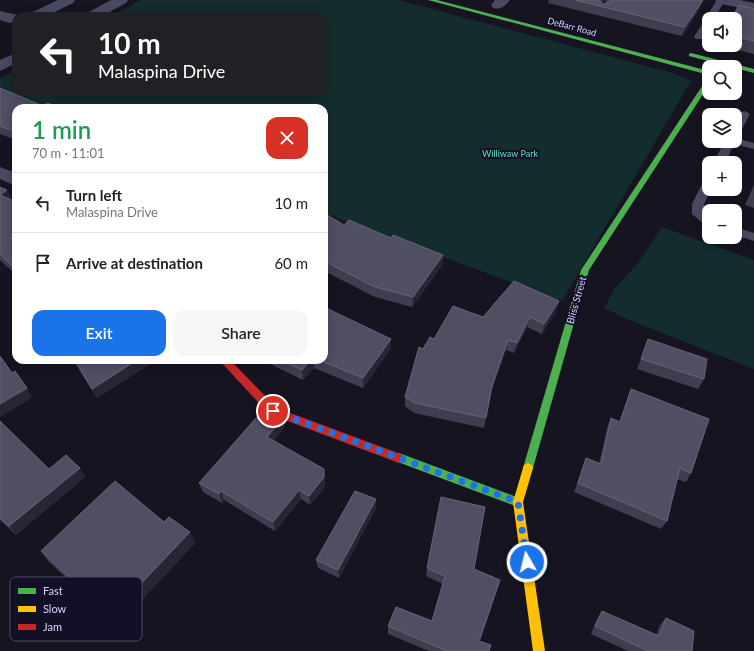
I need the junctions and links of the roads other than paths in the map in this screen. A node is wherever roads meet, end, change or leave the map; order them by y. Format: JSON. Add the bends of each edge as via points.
{"nodes":[{"id":1,"x":121,"y":0,"type":"edge"},
{"id":2,"x":431,"y":0,"type":"edge"},
{"id":3,"x":611,"y":0,"type":"edge"},
{"id":4,"x":721,"y":0,"type":"edge"},
{"id":5,"x":754,"y":7,"type":"edge"},
{"id":6,"x":603,"y":10,"type":"edge"},
{"id":7,"x":99,"y":12,"type":"edge"},
{"id":8,"x":714,"y":12,"type":"edge"},
{"id":9,"x":0,"y":15,"type":"edge"},
{"id":10,"x":12,"y":18,"type":"edge"},
{"id":11,"x":702,"y":32,"type":"edge"},
{"id":12,"x":699,"y":37,"type":"dead end"},
{"id":13,"x":682,"y":52,"type":"dead end"},
{"id":14,"x":12,"y":59,"type":"edge"},
{"id":15,"x":705,"y":60,"type":"edge"},
{"id":16,"x":0,"y":66,"type":"edge"},
{"id":17,"x":742,"y":69,"type":"edge"},
{"id":18,"x":702,"y":71,"type":"edge"},
{"id":19,"x":754,"y":71,"type":"edge"},
{"id":20,"x":702,"y":91,"type":"edge"},
{"id":21,"x":745,"y":114,"type":"dead end"},
{"id":22,"x":742,"y":120,"type":"edge"},
{"id":23,"x":742,"y":143,"type":"edge"},
{"id":24,"x":754,"y":146,"type":"edge"},
{"id":25,"x":0,"y":172,"type":"edge"},
{"id":26,"x":12,"y":178,"type":"edge"},
{"id":27,"x":702,"y":196,"type":"edge"},
{"id":28,"x":702,"y":217,"type":"edge"},
{"id":29,"x":742,"y":233,"type":"edge"},
{"id":30,"x":754,"y":237,"type":"edge"},
{"id":31,"x":228,"y":364,"type":"edge"},
{"id":32,"x":518,"y":502,"type":"junction"},
{"id":33,"x":539,"y":651,"type":"edge"}],
"edges":[{"from":1,"to":7,"type":"street"},
{"from":2,"to":18,"type":"street","name":"DeBarr Road"},
{"from":3,"to":6,"type":"lane"},
{"from":4,"to":5,"type":"street"},
{"from":4,"to":8,"type":"lane"},
{"from":9,"to":10,"type":"street"},
{"from":11,"to":12,"type":"lane"},
{"from":13,"to":15,"type":"street"},
{"from":14,"to":16,"type":"street"},
{"from":17,"to":19,"type":"street"},
{"from":20,"to":32,"type":"street","name":"Bliss Street","via":[[585,270]]},
{"from":21,"to":22,"type":"lane"},
{"from":23,"to":24,"type":"lane"},
{"from":25,"to":26,"type":"street"},
{"from":27,"to":28,"type":"lane","via":[[698,204],[698,214]]},
{"from":29,"to":30,"type":"lane"},
{"from":31,"to":32,"type":"street","via":[[273,411]]},
{"from":32,"to":33,"type":"street"}]}
